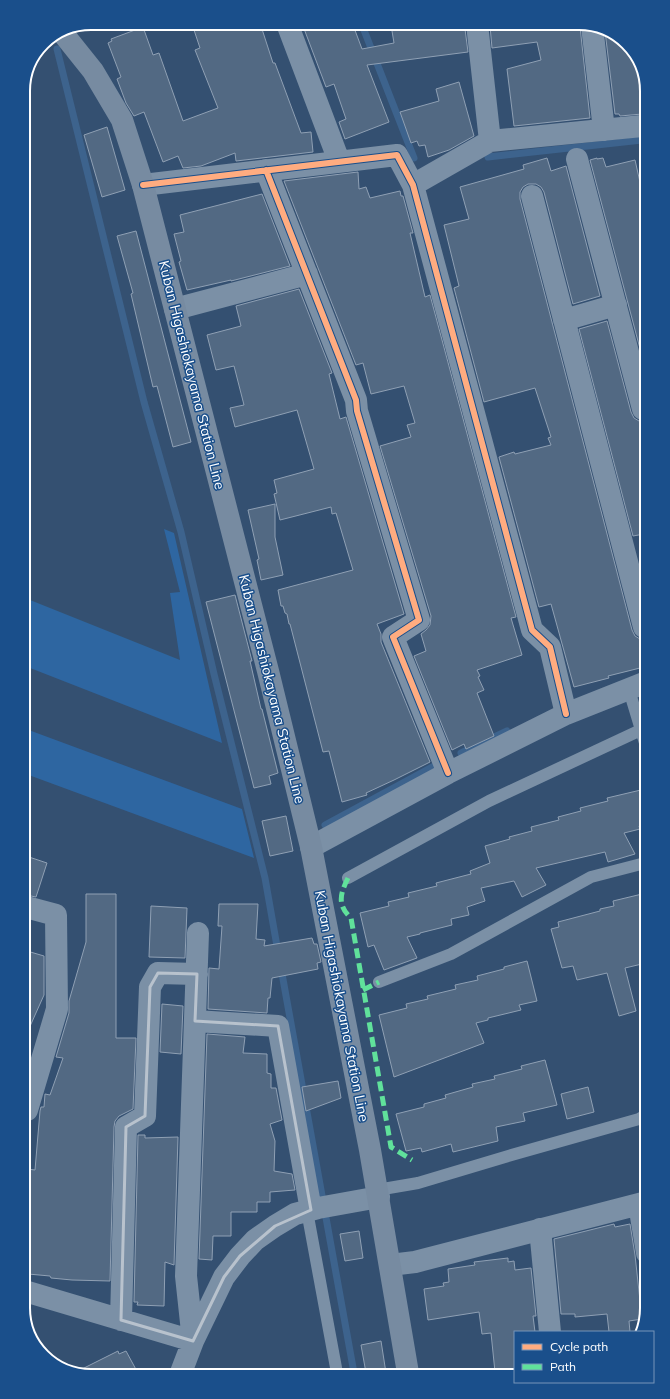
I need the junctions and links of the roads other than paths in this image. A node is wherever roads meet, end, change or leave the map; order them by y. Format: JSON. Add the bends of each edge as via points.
{"nodes":[{"id":1,"x":290,"y":30,"type":"edge"},
{"id":2,"x":478,"y":30,"type":"edge"},
{"id":3,"x":593,"y":32,"type":"edge"},
{"id":4,"x":65,"y":36,"type":"edge"},
{"id":5,"x":640,"y":126,"type":"edge"},
{"id":6,"x":604,"y":130,"type":"junction"},
{"id":7,"x":490,"y":141,"type":"junction"},
{"id":8,"x":577,"y":159,"type":"dead end"},
{"id":9,"x":339,"y":161,"type":"junction"},
{"id":10,"x":269,"y":176,"type":"junction"},
{"id":11,"x":143,"y":185,"type":"junction"},
{"id":12,"x":413,"y":185,"type":"junction"},
{"id":13,"x":532,"y":196,"type":"dead end"},
{"id":14,"x":307,"y":274,"type":"junction"},
{"id":15,"x":616,"y":305,"type":"junction"},
{"id":16,"x":175,"y":309,"type":"junction"},
{"id":17,"x":564,"y":320,"type":"junction"},
{"id":18,"x":640,"y":397,"type":"edge"},
{"id":19,"x":640,"y":612,"type":"edge"},
{"id":20,"x":637,"y":686,"type":"edge"},
{"id":21,"x":640,"y":708,"type":"edge"},
{"id":22,"x":566,"y":714,"type":"junction"},
{"id":23,"x":640,"y":730,"type":"edge"},
{"id":24,"x":448,"y":773,"type":"junction"},
{"id":25,"x":311,"y":847,"type":"junction"},
{"id":26,"x":640,"y":864,"type":"edge"},
{"id":27,"x":348,"y":878,"type":"dead end"},
{"id":28,"x":30,"y":908,"type":"edge"},
{"id":29,"x":198,"y":933,"type":"dead end"},
{"id":30,"x":197,"y":974,"type":"junction"},
{"id":31,"x":379,"y":982,"type":"dead end"},
{"id":32,"x":195,"y":1021,"type":"junction"},
{"id":33,"x":35,"y":1055,"type":"edge"},
{"id":34,"x":30,"y":1089,"type":"edge"},
{"id":35,"x":640,"y":1118,"type":"edge"},
{"id":36,"x":378,"y":1194,"type":"junction"},
{"id":37,"x":640,"y":1204,"type":"edge"},
{"id":38,"x":316,"y":1209,"type":"junction"},
{"id":39,"x":540,"y":1229,"type":"junction"},
{"id":40,"x":390,"y":1265,"type":"junction"},
{"id":41,"x":30,"y":1293,"type":"edge"},
{"id":42,"x":121,"y":1320,"type":"junction"},
{"id":43,"x":550,"y":1331,"type":"edge"},
{"id":44,"x":193,"y":1341,"type":"junction"},
{"id":45,"x":182,"y":1369,"type":"edge"},
{"id":46,"x":336,"y":1369,"type":"edge"},
{"id":47,"x":407,"y":1369,"type":"edge"}],
"edges":[{"from":1,"to":9,"type":"street"},
{"from":2,"to":7,"type":"street"},
{"from":3,"to":6,"type":"street"},
{"from":4,"to":11,"type":"main road","name":"Kuban Higashiokayama Station Line","via":[[93,71],[122,120]]},
{"from":5,"to":6,"type":"street"},
{"from":6,"to":7,"type":"street"},
{"from":7,"to":12,"type":"street"},
{"from":8,"to":15,"type":"street"},
{"from":9,"to":10,"type":"street"},
{"from":9,"to":12,"type":"street","via":[[397,155]]},
{"from":10,"to":11,"type":"street"},
{"from":10,"to":14,"type":"street"},
{"from":11,"to":16,"type":"main road","name":"Kuban Higashiokayama Station Line"},
{"from":12,"to":22,"type":"street","via":[[532,630],[550,647]]},
{"from":13,"to":17,"type":"street"},
{"from":14,"to":16,"type":"street"},
{"from":14,"to":24,"type":"street","via":[[356,400],[419,620],[393,638]]},
{"from":15,"to":17,"type":"street"},
{"from":15,"to":18,"type":"street"},
{"from":16,"to":25,"type":"main road","name":"Kuban Higashiokayama Station Line"},
{"from":17,"to":19,"type":"street"},
{"from":20,"to":21,"type":"lane"},
{"from":20,"to":22,"type":"street"},
{"from":22,"to":24,"type":"street"},
{"from":23,"to":27,"type":"lane","via":[[489,801]]},
{"from":24,"to":25,"type":"street"},
{"from":25,"to":36,"type":"main road","name":"Kuban Higashiokayama Station Line"},
{"from":26,"to":31,"type":"lane","via":[[591,877],[450,954]]},
{"from":28,"to":33,"type":"street","via":[[56,915],[57,1008]]},
{"from":29,"to":30,"type":"street"},
{"from":30,"to":32,"type":"street"},
{"from":30,"to":42,"type":"street","via":[[158,973],[150,987],[145,1116],[126,1127]]},
{"from":32,"to":38,"type":"street","via":[[278,1026]]},
{"from":32,"to":44,"type":"street","via":[[186,1276]]},
{"from":33,"to":34,"type":"street"},
{"from":35,"to":36,"type":"lane"},
{"from":36,"to":38,"type":"street"},
{"from":36,"to":40,"type":"main road","name":"Kuban Higashiokayama Station Line"},
{"from":37,"to":39,"type":"street"},
{"from":38,"to":44,"type":"street","via":[[296,1214],[275,1226],[255,1240],[240,1256],[224,1277]]},
{"from":38,"to":46,"type":"lane"},
{"from":39,"to":40,"type":"street","via":[[414,1262]]},
{"from":39,"to":43,"type":"street"},
{"from":40,"to":47,"type":"main road","name":"Kuban Higashiokayama Station Line"},
{"from":41,"to":42,"type":"street"},
{"from":42,"to":44,"type":"street"},
{"from":44,"to":45,"type":"street"}]}
